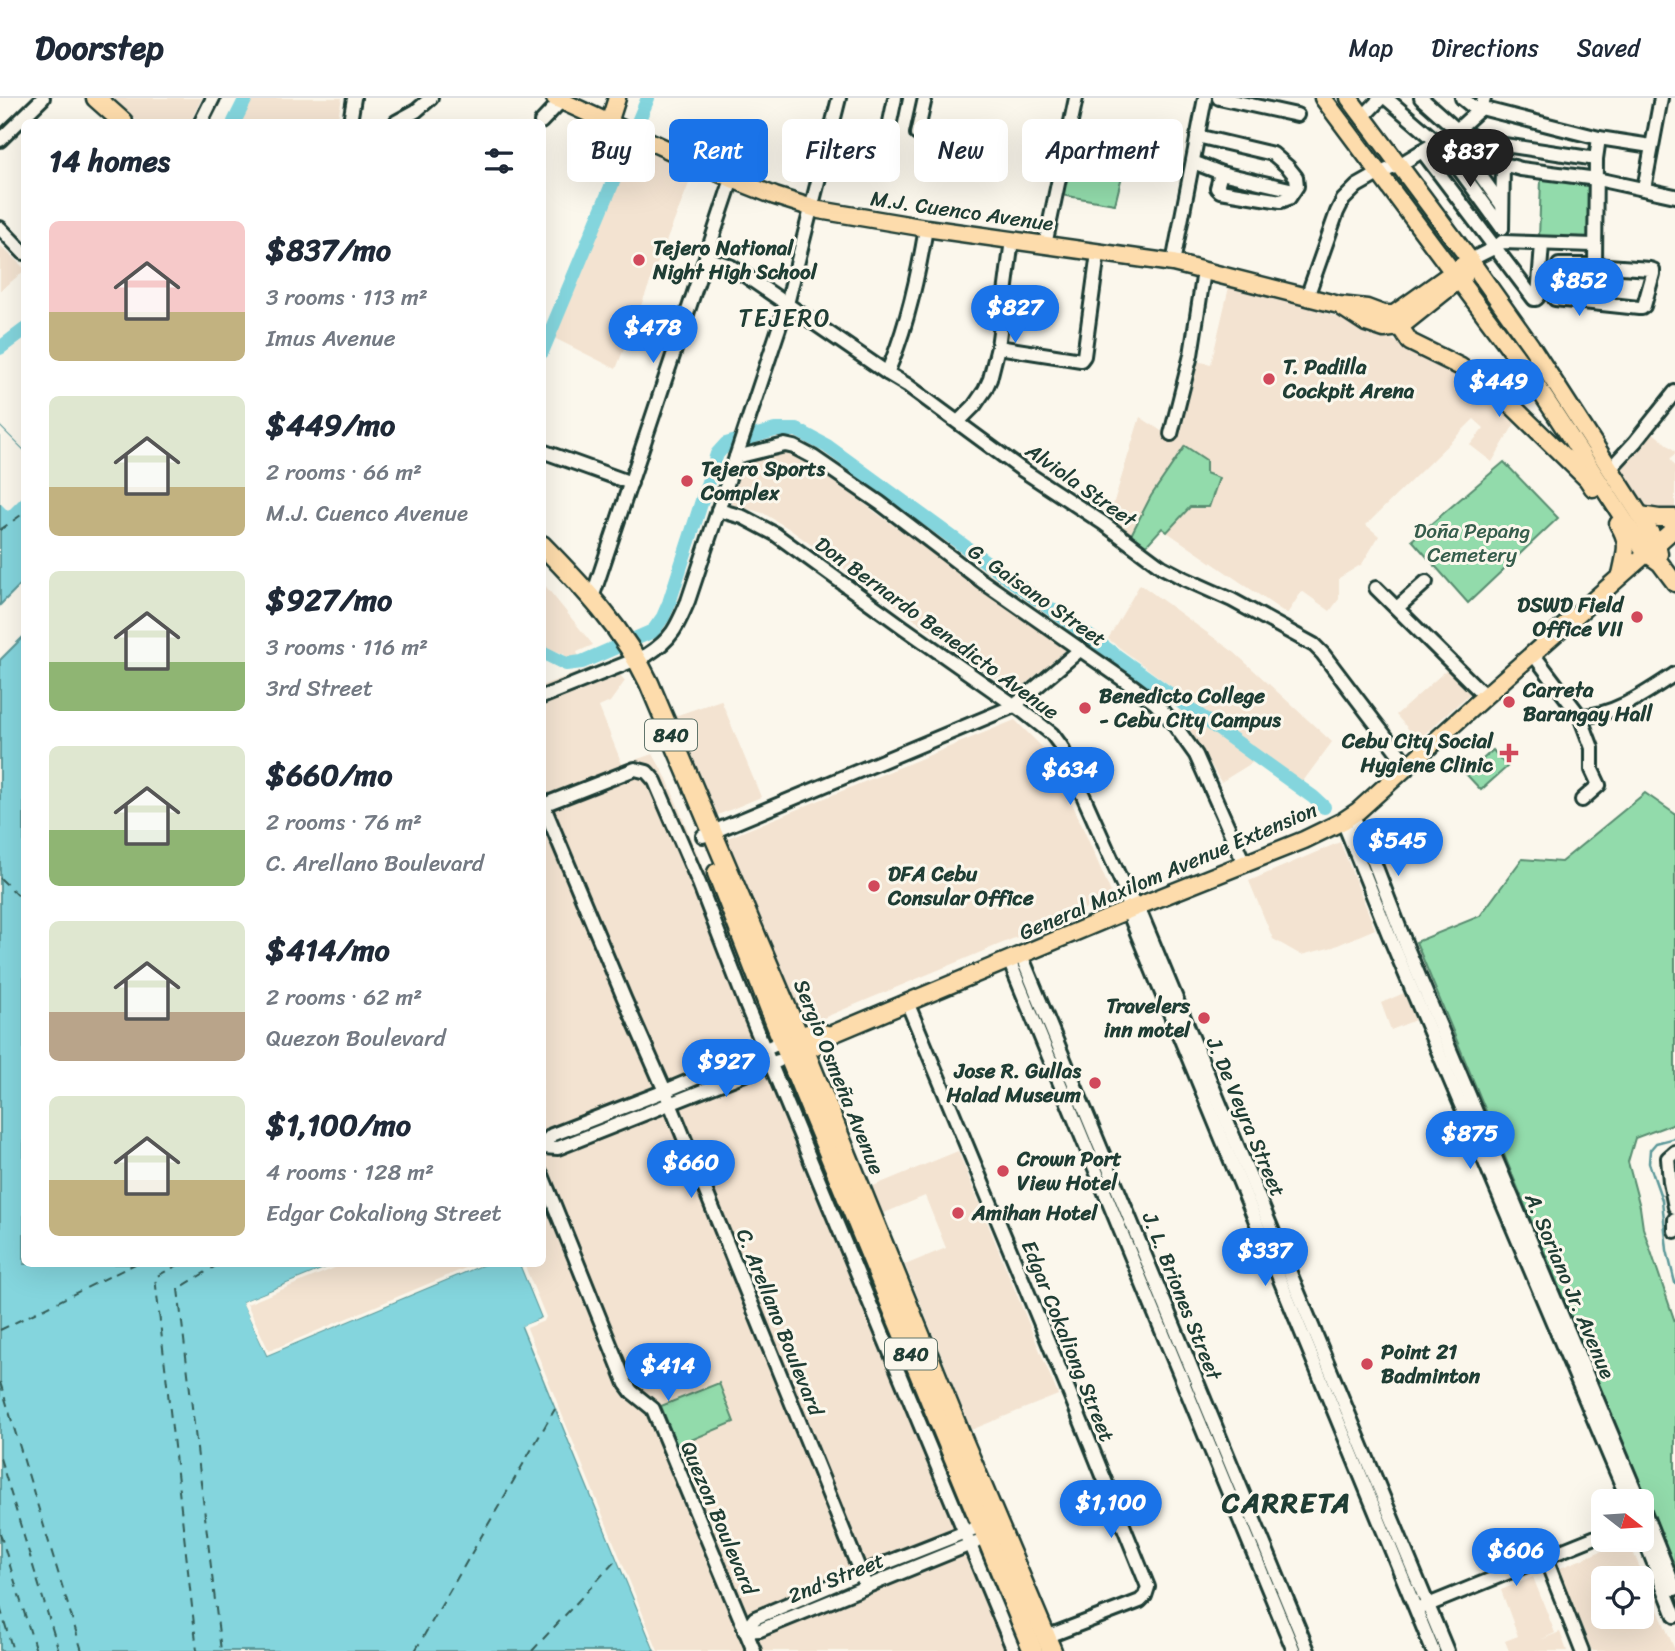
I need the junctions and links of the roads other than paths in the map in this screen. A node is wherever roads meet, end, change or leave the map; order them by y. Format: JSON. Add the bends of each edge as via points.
{"nodes":[{"id":1,"x":43,"y":98,"type":"edge"},
{"id":2,"x":81,"y":98,"type":"edge"},
{"id":3,"x":96,"y":98,"type":"edge"},
{"id":4,"x":213,"y":98,"type":"edge"},
{"id":5,"x":431,"y":98,"type":"edge"},
{"id":6,"x":617,"y":98,"type":"edge"},
{"id":7,"x":839,"y":98,"type":"edge"},
{"id":8,"x":895,"y":98,"type":"edge"},
{"id":9,"x":925,"y":98,"type":"edge"},
{"id":10,"x":1076,"y":98,"type":"edge"},
{"id":11,"x":1205,"y":98,"type":"edge"},
{"id":12,"x":1219,"y":98,"type":"edge"},
{"id":13,"x":1323,"y":98,"type":"edge"},
{"id":14,"x":1349,"y":98,"type":"edge"},
{"id":15,"x":1383,"y":98,"type":"edge"},
{"id":16,"x":1421,"y":98,"type":"edge"},
{"id":17,"x":1462,"y":98,"type":"edge"},
{"id":18,"x":1661,"y":98,"type":"edge"},
{"id":19,"x":356,"y":100,"type":"edge"},
{"id":20,"x":568,"y":101,"type":"edge"},
{"id":21,"x":1481,"y":106,"type":"edge"},
{"id":22,"x":1297,"y":116,"type":"dead end"},
{"id":23,"x":1363,"y":117,"type":"junction"},
{"id":24,"x":104,"y":119,"type":"edge"},
{"id":25,"x":120,"y":119,"type":"edge"},
{"id":26,"x":202,"y":119,"type":"edge"},
{"id":27,"x":351,"y":119,"type":"edge"},
{"id":28,"x":401,"y":119,"type":"edge"},
{"id":29,"x":545,"y":119,"type":"edge"},
{"id":30,"x":602,"y":119,"type":"edge"},
{"id":31,"x":610,"y":119,"type":"edge"},
{"id":32,"x":891,"y":119,"type":"edge"},
{"id":33,"x":920,"y":119,"type":"edge"},
{"id":34,"x":1457,"y":131,"type":"junction"},
{"id":35,"x":1197,"y":136,"type":"junction"},
{"id":36,"x":1599,"y":138,"type":"junction"},
{"id":37,"x":0,"y":139,"type":"edge"},
{"id":38,"x":1440,"y":145,"type":"junction"},
{"id":39,"x":1651,"y":146,"type":"junction"},
{"id":40,"x":1422,"y":151,"type":"junction"},
{"id":41,"x":1465,"y":154,"type":"junction"},
{"id":42,"x":1596,"y":159,"type":"junction"},
{"id":43,"x":1193,"y":162,"type":"junction"},
{"id":44,"x":1399,"y":165,"type":"junction"},
{"id":45,"x":1503,"y":165,"type":"junction"},
{"id":46,"x":1380,"y":173,"type":"junction"},
{"id":47,"x":1597,"y":179,"type":"junction"},
{"id":48,"x":731,"y":182,"type":"edge"},
{"id":49,"x":740,"y":182,"type":"edge"},
{"id":50,"x":1644,"y":189,"type":"junction"},
{"id":51,"x":1675,"y":196,"type":"edge"},
{"id":52,"x":1501,"y":204,"type":"junction"},
{"id":53,"x":811,"y":208,"type":"junction"},
{"id":54,"x":0,"y":228,"type":"edge"},
{"id":55,"x":926,"y":228,"type":"junction"},
{"id":56,"x":1502,"y":228,"type":"junction"},
{"id":57,"x":1012,"y":240,"type":"junction"},
{"id":58,"x":1499,"y":244,"type":"junction"},
{"id":59,"x":1542,"y":244,"type":"junction"},
{"id":60,"x":1045,"y":245,"type":"junction"},
{"id":61,"x":1594,"y":246,"type":"junction"},
{"id":62,"x":21,"y":250,"type":"edge"},
{"id":63,"x":1098,"y":253,"type":"junction"},
{"id":64,"x":706,"y":258,"type":"junction"},
{"id":65,"x":1476,"y":260,"type":"junction"},
{"id":66,"x":1173,"y":263,"type":"junction"},
{"id":67,"x":1595,"y":265,"type":"junction"},
{"id":68,"x":1204,"y":271,"type":"junction"},
{"id":69,"x":1456,"y":275,"type":"junction"},
{"id":70,"x":1307,"y":297,"type":"junction"},
{"id":71,"x":787,"y":304,"type":"junction"},
{"id":72,"x":1397,"y":321,"type":"junction"},
{"id":73,"x":998,"y":347,"type":"junction"},
{"id":74,"x":887,"y":373,"type":"junction"},
{"id":75,"x":1675,"y":392,"type":"edge"},
{"id":76,"x":958,"y":422,"type":"junction"},
{"id":77,"x":1171,"y":433,"type":"dead end"},
{"id":78,"x":546,"y":452,"type":"edge"},
{"id":79,"x":738,"y":452,"type":"junction"},
{"id":80,"x":1610,"y":468,"type":"junction"},
{"id":81,"x":631,"y":483,"type":"junction"},
{"id":82,"x":1610,"y":505,"type":"junction"},
{"id":83,"x":718,"y":510,"type":"junction"},
{"id":84,"x":1640,"y":515,"type":"junction"},
{"id":85,"x":1675,"y":517,"type":"edge"},
{"id":86,"x":1675,"y":528,"type":"edge"},
{"id":87,"x":1652,"y":548,"type":"junction"},
{"id":88,"x":546,"y":549,"type":"edge"},
{"id":89,"x":546,"y":562,"type":"edge"},
{"id":90,"x":1621,"y":575,"type":"junction"},
{"id":91,"x":1426,"y":582,"type":"dead end"},
{"id":92,"x":1675,"y":583,"type":"edge"},
{"id":93,"x":1376,"y":589,"type":"dead end"},
{"id":94,"x":592,"y":598,"type":"junction"},
{"id":95,"x":1397,"y":608,"type":"junction"},
{"id":96,"x":1082,"y":649,"type":"junction"},
{"id":97,"x":626,"y":651,"type":"junction"},
{"id":98,"x":1533,"y":654,"type":"junction"},
{"id":99,"x":1675,"y":674,"type":"edge"},
{"id":100,"x":546,"y":695,"type":"edge"},
{"id":101,"x":1485,"y":696,"type":"junction"},
{"id":102,"x":1014,"y":706,"type":"junction"},
{"id":103,"x":1580,"y":716,"type":"junction"},
{"id":104,"x":1408,"y":766,"type":"junction"},
{"id":105,"x":1582,"y":800,"type":"dead end"},
{"id":106,"x":546,"y":802,"type":"edge"},
{"id":107,"x":546,"y":810,"type":"edge"},
{"id":108,"x":1347,"y":818,"type":"junction"},
{"id":109,"x":708,"y":834,"type":"junction"},
{"id":110,"x":1244,"y":863,"type":"junction"},
{"id":111,"x":1131,"y":904,"type":"junction"},
{"id":112,"x":1015,"y":958,"type":"junction"},
{"id":113,"x":907,"y":1002,"type":"junction"},
{"id":114,"x":794,"y":1046,"type":"junction"},
{"id":115,"x":765,"y":1049,"type":"junction"},
{"id":116,"x":770,"y":1064,"type":"junction"},
{"id":117,"x":667,"y":1097,"type":"junction"},
{"id":118,"x":546,"y":1146,"type":"edge"},
{"id":119,"x":1675,"y":1152,"type":"edge"},
{"id":120,"x":546,"y":1185,"type":"edge"},
{"id":121,"x":1675,"y":1207,"type":"edge"},
{"id":122,"x":1675,"y":1219,"type":"edge"},
{"id":123,"x":1675,"y":1231,"type":"edge"},
{"id":124,"x":1623,"y":1489,"type":"edge"},
{"id":125,"x":1633,"y":1489,"type":"edge"},
{"id":126,"x":1239,"y":1500,"type":"junction"},
{"id":127,"x":976,"y":1535,"type":"junction"},
{"id":128,"x":1591,"y":1539,"type":"edge"},
{"id":129,"x":1654,"y":1539,"type":"edge"},
{"id":130,"x":1650,"y":1552,"type":"edge"},
{"id":131,"x":1545,"y":1557,"type":"junction"},
{"id":132,"x":864,"y":1580,"type":"junction"},
{"id":133,"x":1675,"y":1589,"type":"edge"},
{"id":134,"x":1422,"y":1607,"type":"junction"},
{"id":135,"x":1675,"y":1616,"type":"edge"},
{"id":136,"x":745,"y":1631,"type":"junction"},
{"id":137,"x":1049,"y":1644,"type":"edge"},
{"id":138,"x":754,"y":1651,"type":"edge"},
{"id":139,"x":1014,"y":1651,"type":"edge"},
{"id":140,"x":1033,"y":1651,"type":"edge"},
{"id":141,"x":1294,"y":1651,"type":"edge"},
{"id":142,"x":1308,"y":1651,"type":"edge"},
{"id":143,"x":1433,"y":1651,"type":"edge"},
{"id":144,"x":1447,"y":1651,"type":"edge"},
{"id":145,"x":1582,"y":1651,"type":"edge"}],
"edges":[{"from":1,"to":37,"type":"street"},
{"from":2,"to":24,"type":"highway"},
{"from":3,"to":25,"type":"highway"},
{"from":4,"to":26,"type":"street"},
{"from":5,"to":28,"type":"street"},
{"from":6,"to":31,"type":"main road"},
{"from":7,"to":53,"type":"street"},
{"from":8,"to":32,"type":"street"},
{"from":9,"to":33,"type":"street"},
{"from":10,"to":60,"type":"street"},
{"from":11,"to":35,"type":"street"},
{"from":12,"to":22,"type":"street"},
{"from":13,"to":46,"type":"main road"},
{"from":14,"to":23,"type":"main road"},
{"from":15,"to":23,"type":"street"},
{"from":15,"to":38,"type":"street"},
{"from":16,"to":34,"type":"street"},
{"from":17,"to":21,"type":"street"},
{"from":18,"to":39,"type":"street"},
{"from":19,"to":27,"type":"street"},
{"from":20,"to":29,"type":"street"},
{"from":20,"to":30,"type":"main road","name":"M.J. Cuenco Avenue"},
{"from":21,"to":34,"type":"street"},
{"from":21,"to":36,"type":"street"},
{"from":23,"to":44,"type":"main road"},
{"from":34,"to":38,"type":"street"},
{"from":34,"to":42,"type":"street","via":[[1498,144]]},
{"from":35,"to":43,"type":"street"},
{"from":35,"to":43,"type":"street","via":[[1273,154],[1296,177],[1297,186],[1282,201],[1220,191],[1221,173]]},
{"from":36,"to":39,"type":"street"},
{"from":36,"to":42,"type":"street"},
{"from":38,"to":40,"type":"street"},
{"from":38,"to":41,"type":"street"},
{"from":38,"to":56,"type":"street"},
{"from":39,"to":50,"type":"street"},
{"from":40,"to":44,"type":"street"},
{"from":40,"to":58,"type":"street"},
{"from":41,"to":45,"type":"street"},
{"from":41,"to":52,"type":"street"},
{"from":42,"to":47,"type":"street"},
{"from":43,"to":66,"type":"street"},
{"from":44,"to":46,"type":"street"},
{"from":44,"to":65,"type":"main road"},
{"from":45,"to":47,"type":"street"},
{"from":45,"to":52,"type":"street"},
{"from":46,"to":69,"type":"main road"},
{"from":46,"to":70,"type":"street","via":[[1343,200]]},
{"from":47,"to":50,"type":"street"},
{"from":47,"to":61,"type":"street"},
{"from":48,"to":64,"type":"street"},
{"from":49,"to":53,"type":"main road","name":"M.J. Cuenco Avenue"},
{"from":50,"to":51,"type":"street"},
{"from":52,"to":56,"type":"street"},
{"from":53,"to":55,"type":"main road","name":"M.J. Cuenco Avenue"},
{"from":53,"to":71,"type":"street"},
{"from":54,"to":62,"type":"street"},
{"from":55,"to":57,"type":"main road","name":"M.J. Cuenco Avenue"},
{"from":55,"to":74,"type":"street"},
{"from":56,"to":58,"type":"street"},
{"from":57,"to":60,"type":"main road","name":"M.J. Cuenco Avenue"},
{"from":57,"to":73,"type":"street"},
{"from":58,"to":59,"type":"street"},
{"from":58,"to":59,"type":"street","via":[[1536,299]]},
{"from":58,"to":65,"type":"street"},
{"from":59,"to":61,"type":"street"},
{"from":60,"to":63,"type":"main road","name":"M.J. Cuenco Avenue"},
{"from":61,"to":67,"type":"street"},
{"from":63,"to":66,"type":"main road","name":"M.J. Cuenco Avenue"},
{"from":63,"to":73,"type":"street","via":[[1081,360]]},
{"from":64,"to":71,"type":"street","name":"Alviola Street","via":[[737,270]]},
{"from":64,"to":81,"type":"street"},
{"from":65,"to":69,"type":"main road"},
{"from":65,"to":80,"type":"main road"},
{"from":66,"to":68,"type":"main road","name":"M.J. Cuenco Avenue"},
{"from":67,"to":67,"type":"street","via":[[1653,270],[1642,308],[1555,299],[1559,265]]},
{"from":68,"to":70,"type":"main road","name":"M.J. Cuenco Avenue"},
{"from":68,"to":77,"type":"street","via":[[1191,355]]},
{"from":69,"to":72,"type":"main road"},
{"from":69,"to":82,"type":"main road","via":[[1529,374]]},
{"from":70,"to":72,"type":"main road","name":"M.J. Cuenco Avenue","via":[[1339,305],[1366,323],[1384,328]]},
{"from":71,"to":74,"type":"street","name":"Alviola Street"},
{"from":71,"to":79,"type":"street"},
{"from":72,"to":82,"type":"main road","via":[[1410,342],[1461,367],[1501,395]]},
{"from":73,"to":76,"type":"street","via":[[985,390]]},
{"from":74,"to":76,"type":"street","name":"Alviola Street"},
{"from":75,"to":80,"type":"street"},
{"from":76,"to":104,"type":"street","name":"Alviola Street","via":[[1162,567],[1314,645]]},
{"from":78,"to":81,"type":"street"},
{"from":79,"to":83,"type":"street"},
{"from":79,"to":96,"type":"street","name":"G. Gaisano Street","via":[[785,445],[813,457]]},
{"from":80,"to":84,"type":"main road"},
{"from":81,"to":94,"type":"street"},
{"from":82,"to":87,"type":"main road"},
{"from":82,"to":90,"type":"main road","via":[[1626,537]]},
{"from":83,"to":97,"type":"street","via":[[677,626],[663,645]]},
{"from":83,"to":102,"type":"street","name":"Don Bernardo Benedicto Avenue","via":[[775,534]]},
{"from":84,"to":85,"type":"main road"},
{"from":84,"to":87,"type":"main road"},
{"from":86,"to":87,"type":"main road","name":"General Maxilom Avenue Extension"},
{"from":87,"to":90,"type":"main road","name":"General Maxilom Avenue Extension"},
{"from":87,"to":92,"type":"main road"},
{"from":88,"to":94,"type":"highway","name":"Sergio Osmeña Avenue","number":"840"},
{"from":89,"to":97,"type":"highway","name":"Sergio Osmeña Avenue","number":"840"},
{"from":90,"to":98,"type":"main road","name":"General Maxilom Avenue Extension"},
{"from":91,"to":95,"type":"street"},
{"from":93,"to":95,"type":"street"},
{"from":94,"to":97,"type":"highway","name":"Sergio Osmeña Avenue","number":"840"},
{"from":95,"to":101,"type":"street"},
{"from":96,"to":102,"type":"street"},
{"from":96,"to":110,"type":"street","name":"G. Gaisano Street","via":[[1171,720],[1196,755]]},
{"from":97,"to":100,"type":"street"},
{"from":97,"to":109,"type":"highway","name":"Sergio Osmeña Avenue","number":"840"},
{"from":98,"to":101,"type":"main road","name":"General Maxilom Avenue Extension"},
{"from":98,"to":103,"type":"street"},
{"from":99,"to":103,"type":"street","via":[[1607,712]]},
{"from":101,"to":104,"type":"main road","name":"General Maxilom Avenue Extension"},
{"from":102,"to":109,"type":"street"},
{"from":102,"to":111,"type":"street","name":"Don Bernardo Benedicto Avenue","via":[[1049,730],[1061,746]]},
{"from":103,"to":105,"type":"street","via":[[1599,785]]},
{"from":104,"to":108,"type":"main road","name":"General Maxilom Avenue Extension"},
{"from":106,"to":115,"type":"street","via":[[635,769],[651,775]]},
{"from":107,"to":117,"type":"street","name":"C. Arellano Boulevard"},
{"from":108,"to":110,"type":"main road","name":"General Maxilom Avenue Extension"},
{"from":108,"to":124,"type":"street","name":"A. Soriano Jr. Avenue","via":[[1391,940]]},
{"from":108,"to":125,"type":"street","name":"A. Soriano Jr. Avenue","via":[[1355,820],[1374,862]]},
{"from":109,"to":114,"type":"highway","name":"Sergio Osmeña Avenue","number":"840"},
{"from":110,"to":111,"type":"main road","name":"General Maxilom Avenue Extension"},
{"from":111,"to":112,"type":"main road","name":"General Maxilom Avenue Extension"},
{"from":111,"to":134,"type":"street","name":"J. De Veyra Street"},
{"from":112,"to":113,"type":"main road","name":"General Maxilom Avenue Extension"},
{"from":112,"to":126,"type":"street","name":"J. L. Briones Street"},
{"from":113,"to":114,"type":"main road","name":"General Maxilom Avenue Extension","via":[[830,1035],[820,1044]]},
{"from":113,"to":137,"type":"street","name":"Edgar Cokaliong Street","via":[[1148,1587],[1140,1601]]},
{"from":114,"to":115,"type":"street"},
{"from":114,"to":116,"type":"street"},
{"from":114,"to":127,"type":"highway","name":"Sergio Osmeña Avenue","number":"840"},
{"from":114,"to":137,"type":"highway","name":"Sergio Osmeña Avenue","number":"840"},
{"from":115,"to":116,"type":"street"},
{"from":115,"to":117,"type":"street"},
{"from":116,"to":117,"type":"street"},
{"from":116,"to":127,"type":"street"},
{"from":117,"to":118,"type":"street","via":[[558,1148]]},
{"from":117,"to":132,"type":"street","name":"C. Arellano Boulevard"},
{"from":119,"to":121,"type":"street","via":[[1668,1158]]},
{"from":120,"to":136,"type":"street","name":"Quezon Boulevard","via":[[626,1384],[653,1409]]},
{"from":122,"to":123,"type":"street"},
{"from":126,"to":141,"type":"street","name":"J. L. Briones Street"},
{"from":126,"to":142,"type":"street","name":"J. L. Briones Street"},
{"from":127,"to":132,"type":"street","name":"2nd Street"},
{"from":127,"to":139,"type":"street"},
{"from":127,"to":140,"type":"highway","name":"Sergio Osmeña Avenue","number":"840"},
{"from":128,"to":131,"type":"street"},
{"from":129,"to":133,"type":"street","name":"A. Soriano Jr. Avenue"},
{"from":130,"to":135,"type":"street"},
{"from":131,"to":134,"type":"street"},
{"from":131,"to":145,"type":"street"},
{"from":132,"to":136,"type":"street","name":"2nd Street","via":[[760,1630]]},
{"from":134,"to":143,"type":"street","name":"J. De Veyra Street"},
{"from":134,"to":144,"type":"street","name":"J. De Veyra Street"},
{"from":136,"to":138,"type":"street","name":"Quezon Boulevard"}]}
